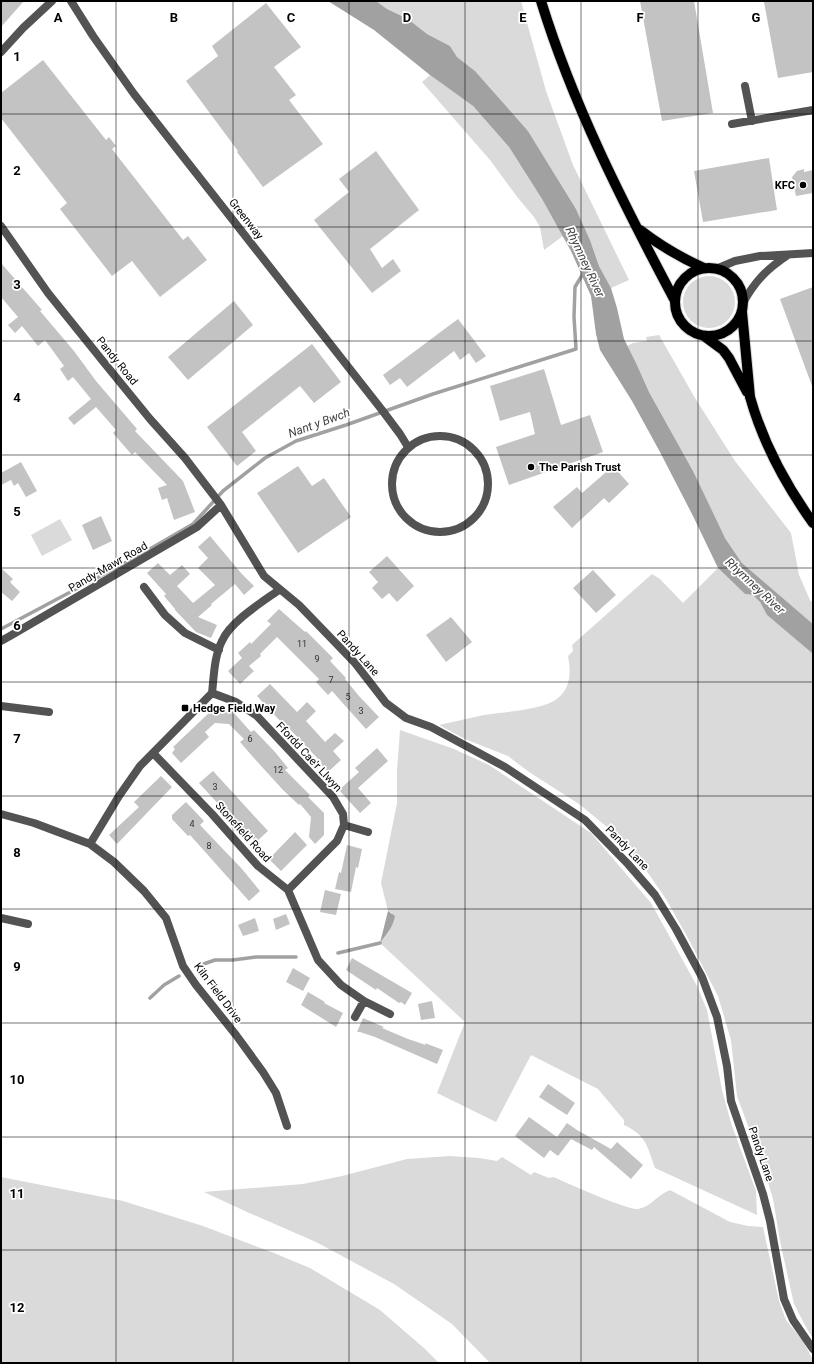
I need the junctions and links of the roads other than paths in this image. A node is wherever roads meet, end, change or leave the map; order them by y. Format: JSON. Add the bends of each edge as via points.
{"nodes":[{"id":1,"x":52,"y":1,"type":"edge"},
{"id":2,"x":71,"y":1,"type":"edge"},
{"id":3,"x":541,"y":1,"type":"edge"},
{"id":4,"x":1,"y":52,"type":"edge"},
{"id":5,"x":745,"y":86,"type":"dead end"},
{"id":6,"x":813,"y":110,"type":"edge"},
{"id":7,"x":752,"y":121,"type":"junction"},
{"id":8,"x":732,"y":124,"type":"dead end"},
{"id":9,"x":1,"y":226,"type":"edge"},
{"id":10,"x":639,"y":229,"type":"junction"},
{"id":11,"x":813,"y":253,"type":"edge"},
{"id":12,"x":788,"y":255,"type":"junction"},
{"id":13,"x":704,"y":268,"type":"junction"},
{"id":14,"x":716,"y":269,"type":"junction"},
{"id":15,"x":674,"y":299,"type":"junction"},
{"id":16,"x":742,"y":307,"type":"junction"},
{"id":17,"x":704,"y":336,"type":"junction"},
{"id":18,"x":750,"y":397,"type":"junction"},
{"id":19,"x":408,"y":447,"type":"junction"},
{"id":20,"x":221,"y":505,"type":"junction"},
{"id":21,"x":813,"y":523,"type":"edge"},
{"id":22,"x":144,"y":587,"type":"dead end"},
{"id":23,"x":279,"y":590,"type":"junction"},
{"id":24,"x":1,"y":641,"type":"edge"},
{"id":25,"x":219,"y":650,"type":"junction"},
{"id":26,"x":212,"y":693,"type":"junction"},
{"id":27,"x":1,"y":706,"type":"edge"},
{"id":28,"x":49,"y":712,"type":"dead end"},
{"id":29,"x":152,"y":753,"type":"junction"},
{"id":30,"x":1,"y":814,"type":"edge"},
{"id":31,"x":344,"y":825,"type":"junction"},
{"id":32,"x":368,"y":832,"type":"dead end"},
{"id":33,"x":90,"y":844,"type":"junction"},
{"id":34,"x":288,"y":890,"type":"junction"},
{"id":35,"x":1,"y":918,"type":"edge"},
{"id":36,"x":28,"y":924,"type":"dead end"},
{"id":37,"x":364,"y":1001,"type":"junction"},
{"id":38,"x":390,"y":1014,"type":"dead end"},
{"id":39,"x":356,"y":1017,"type":"dead end"},
{"id":40,"x":287,"y":1126,"type":"dead end"},
{"id":41,"x":813,"y":1349,"type":"edge"}],
"edges":[{"from":1,"to":4,"type":"street"},
{"from":2,"to":19,"type":"street","name":"Greenway","via":[[92,36],[134,94],[373,398]]},
{"from":3,"to":10,"type":"main road","via":[[586,124]]},
{"from":5,"to":7,"type":"street"},
{"from":6,"to":7,"type":"street"},
{"from":7,"to":8,"type":"street"},
{"from":9,"to":20,"type":"street","name":"Pandy Road","via":[[72,323]]},
{"from":10,"to":13,"type":"main road","via":[[668,250]]},
{"from":10,"to":15,"type":"main road"},
{"from":11,"to":12,"type":"street"},
{"from":12,"to":14,"type":"street","via":[[770,254],[736,261]]},
{"from":12,"to":16,"type":"street","via":[[759,278]]},
{"from":13,"to":14,"type":"main road"},
{"from":13,"to":15,"type":"main road","via":[[684,278],[677,288]]},
{"from":14,"to":16,"type":"main road","via":[[727,273],[735,281],[741,291]]},
{"from":15,"to":17,"type":"main road","via":[[675,309],[685,328],[694,334]]},
{"from":16,"to":17,"type":"main road","via":[[738,321],[731,328],[723,334]]},
{"from":16,"to":18,"type":"main road"},
{"from":17,"to":18,"type":"main road","via":[[723,350]]},
{"from":18,"to":21,"type":"main road","via":[[775,462]]},
{"from":19,"to":19,"type":"street","via":[[398,459],[393,473],[392,488],[395,503],[404,516],[416,526],[437,532],[460,528],[473,520],[488,494],[485,464],[476,452],[465,442],[451,436],[428,437]]},
{"from":20,"to":23,"type":"street","name":"Pandy Lane","via":[[264,576]]},
{"from":20,"to":24,"type":"street","name":"Pandy-Mawr Road","via":[[197,528]]},
{"from":22,"to":25,"type":"street","via":[[165,615],[185,633]]},
{"from":23,"to":25,"type":"street","via":[[244,616],[222,640]]},
{"from":23,"to":41,"type":"street","name":"Pandy Lane","via":[[299,605],[355,663],[386,702],[406,718],[431,726],[505,767],[585,820],[655,895],[702,978],[717,1016],[731,1101],[763,1194],[784,1299],[793,1320]]},
{"from":25,"to":26,"type":"street"},
{"from":26,"to":29,"type":"street"},
{"from":26,"to":31,"type":"street","name":"Ffordd Cae'r Llwyn","via":[[236,702],[257,716],[333,798],[343,814]]},
{"from":27,"to":28,"type":"street"},
{"from":29,"to":33,"type":"street","via":[[119,796]]},
{"from":29,"to":34,"type":"street","name":"Stonefield Road","via":[[212,814],[258,866]]},
{"from":30,"to":33,"type":"street","name":"Kiln Field Drive","via":[[34,823]]},
{"from":31,"to":32,"type":"street"},
{"from":31,"to":34,"type":"street","via":[[337,841]]},
{"from":33,"to":40,"type":"street","name":"Kiln Field Drive","via":[[114,862],[144,891],[166,918],[183,966],[263,1072],[276,1093]]},
{"from":34,"to":37,"type":"street","name":"Stonefield Road","via":[[318,960],[341,985]]},
{"from":35,"to":36,"type":"street"},
{"from":37,"to":38,"type":"street","name":"Stonefield Road"},
{"from":37,"to":39,"type":"street"}]}
